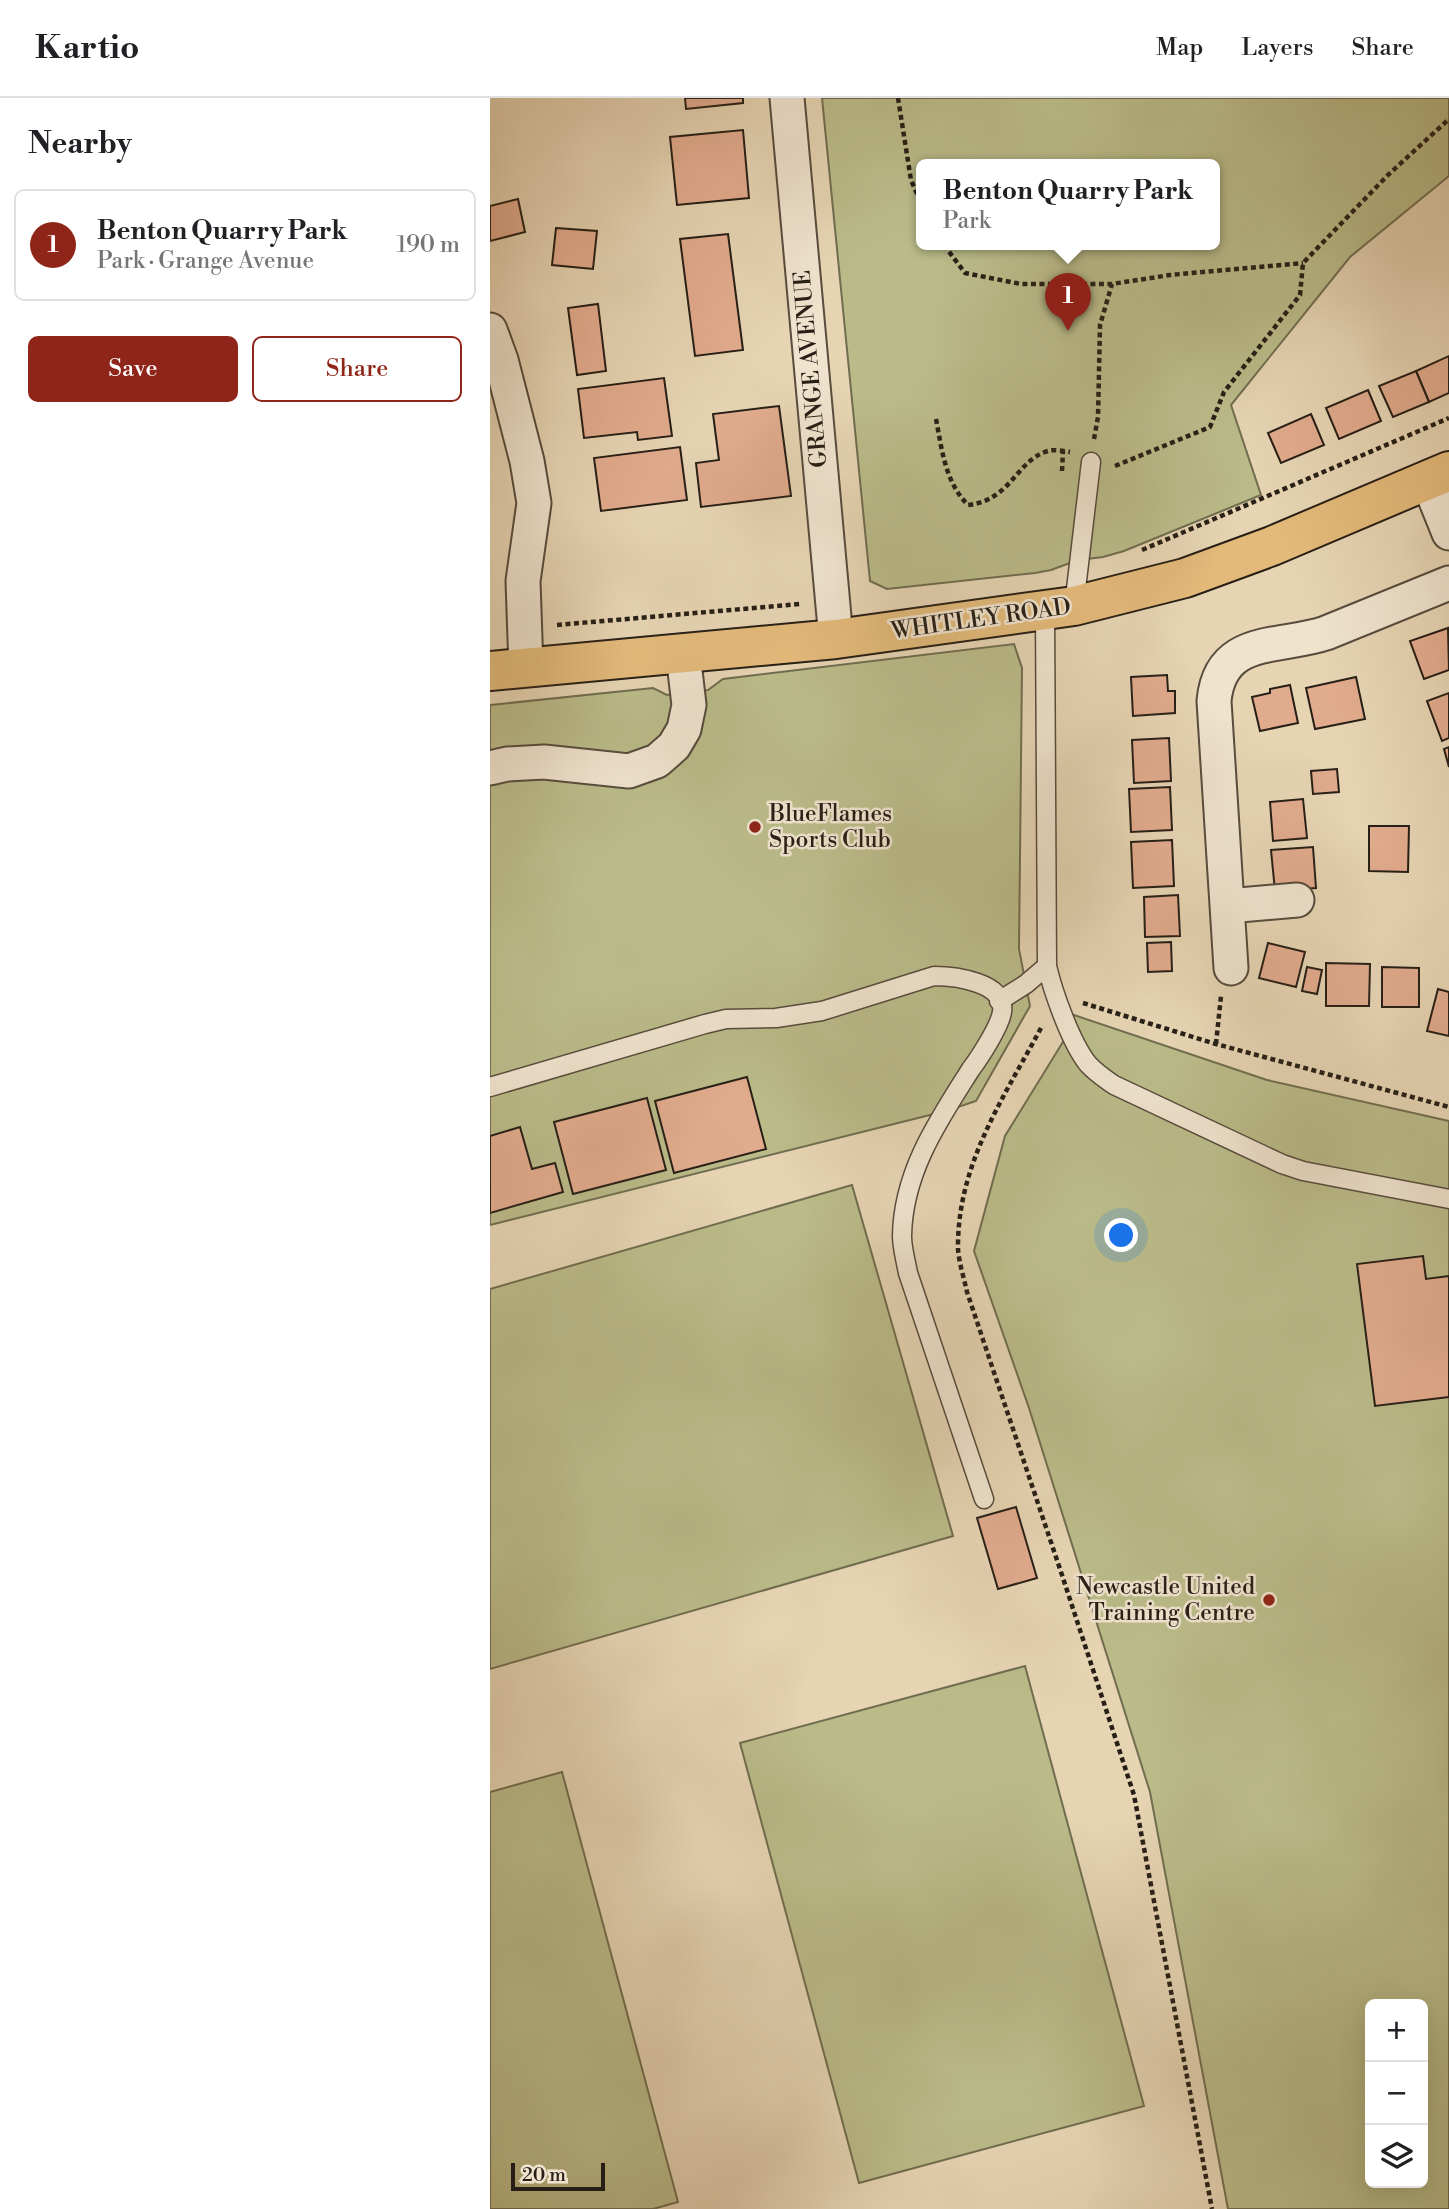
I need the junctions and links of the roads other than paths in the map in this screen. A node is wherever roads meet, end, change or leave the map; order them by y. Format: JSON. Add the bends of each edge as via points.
{"nodes":[{"id":1,"x":787,"y":98,"type":"edge"},
{"id":2,"x":490,"y":330,"type":"edge"},
{"id":3,"x":1091,"y":457,"type":"road end"},
{"id":4,"x":1439,"y":476,"type":"edge"},
{"id":5,"x":1449,"y":533,"type":"edge"},
{"id":6,"x":1449,"y":583,"type":"edge"},
{"id":7,"x":1059,"y":609,"type":"junction"},
{"id":8,"x":836,"y":639,"type":"junction"},
{"id":9,"x":684,"y":654,"type":"junction"},
{"id":10,"x":508,"y":670,"type":"edge"},
{"id":11,"x":490,"y":768,"type":"edge"},
{"id":12,"x":1297,"y":900,"type":"dead end"},
{"id":13,"x":1228,"y":906,"type":"junction"},
{"id":14,"x":1047,"y":966,"type":"junction"},
{"id":15,"x":1231,"y":968,"type":"road end"},
{"id":16,"x":999,"y":1000,"type":"junction"},
{"id":17,"x":490,"y":1087,"type":"edge"},
{"id":18,"x":1449,"y":1199,"type":"edge"},
{"id":19,"x":984,"y":1499,"type":"dead end"}],
"edges":[{"from":1,"to":8,"type":"street","name":"GRANGE AVENUE"},
{"from":2,"to":10,"type":"street","via":[[524,448],[534,503],[524,569],[523,628]]},
{"from":3,"to":7,"type":"lane"},
{"from":4,"to":5,"type":"street"},
{"from":4,"to":7,"type":"main road","name":"WHITLEY ROAD","via":[[1272,547],[1185,578]]},
{"from":6,"to":13,"type":"street","via":[[1317,636],[1249,649],[1225,665],[1214,701]]},
{"from":7,"to":8,"type":"main road","name":"WHITLEY ROAD"},
{"from":7,"to":14,"type":"lane"},
{"from":8,"to":9,"type":"main road","name":"WHITLEY ROAD"},
{"from":9,"to":10,"type":"main road","name":"WHITLEY ROAD"},
{"from":9,"to":11,"type":"street","via":[[689,705],[684,729],[657,761],[629,771],[544,762]]},
{"from":12,"to":13,"type":"street"},
{"from":13,"to":15,"type":"street"},
{"from":14,"to":16,"type":"lane"},
{"from":14,"to":18,"type":"lane","via":[[1086,1062],[1114,1085],[1303,1171]]},
{"from":16,"to":17,"type":"lane","via":[[980,983],[934,976],[822,1011],[705,1024]]},
{"from":16,"to":19,"type":"lane","via":[[1002,1012],[984,1051],[940,1117],[915,1167],[902,1238],[908,1273]]}]}
